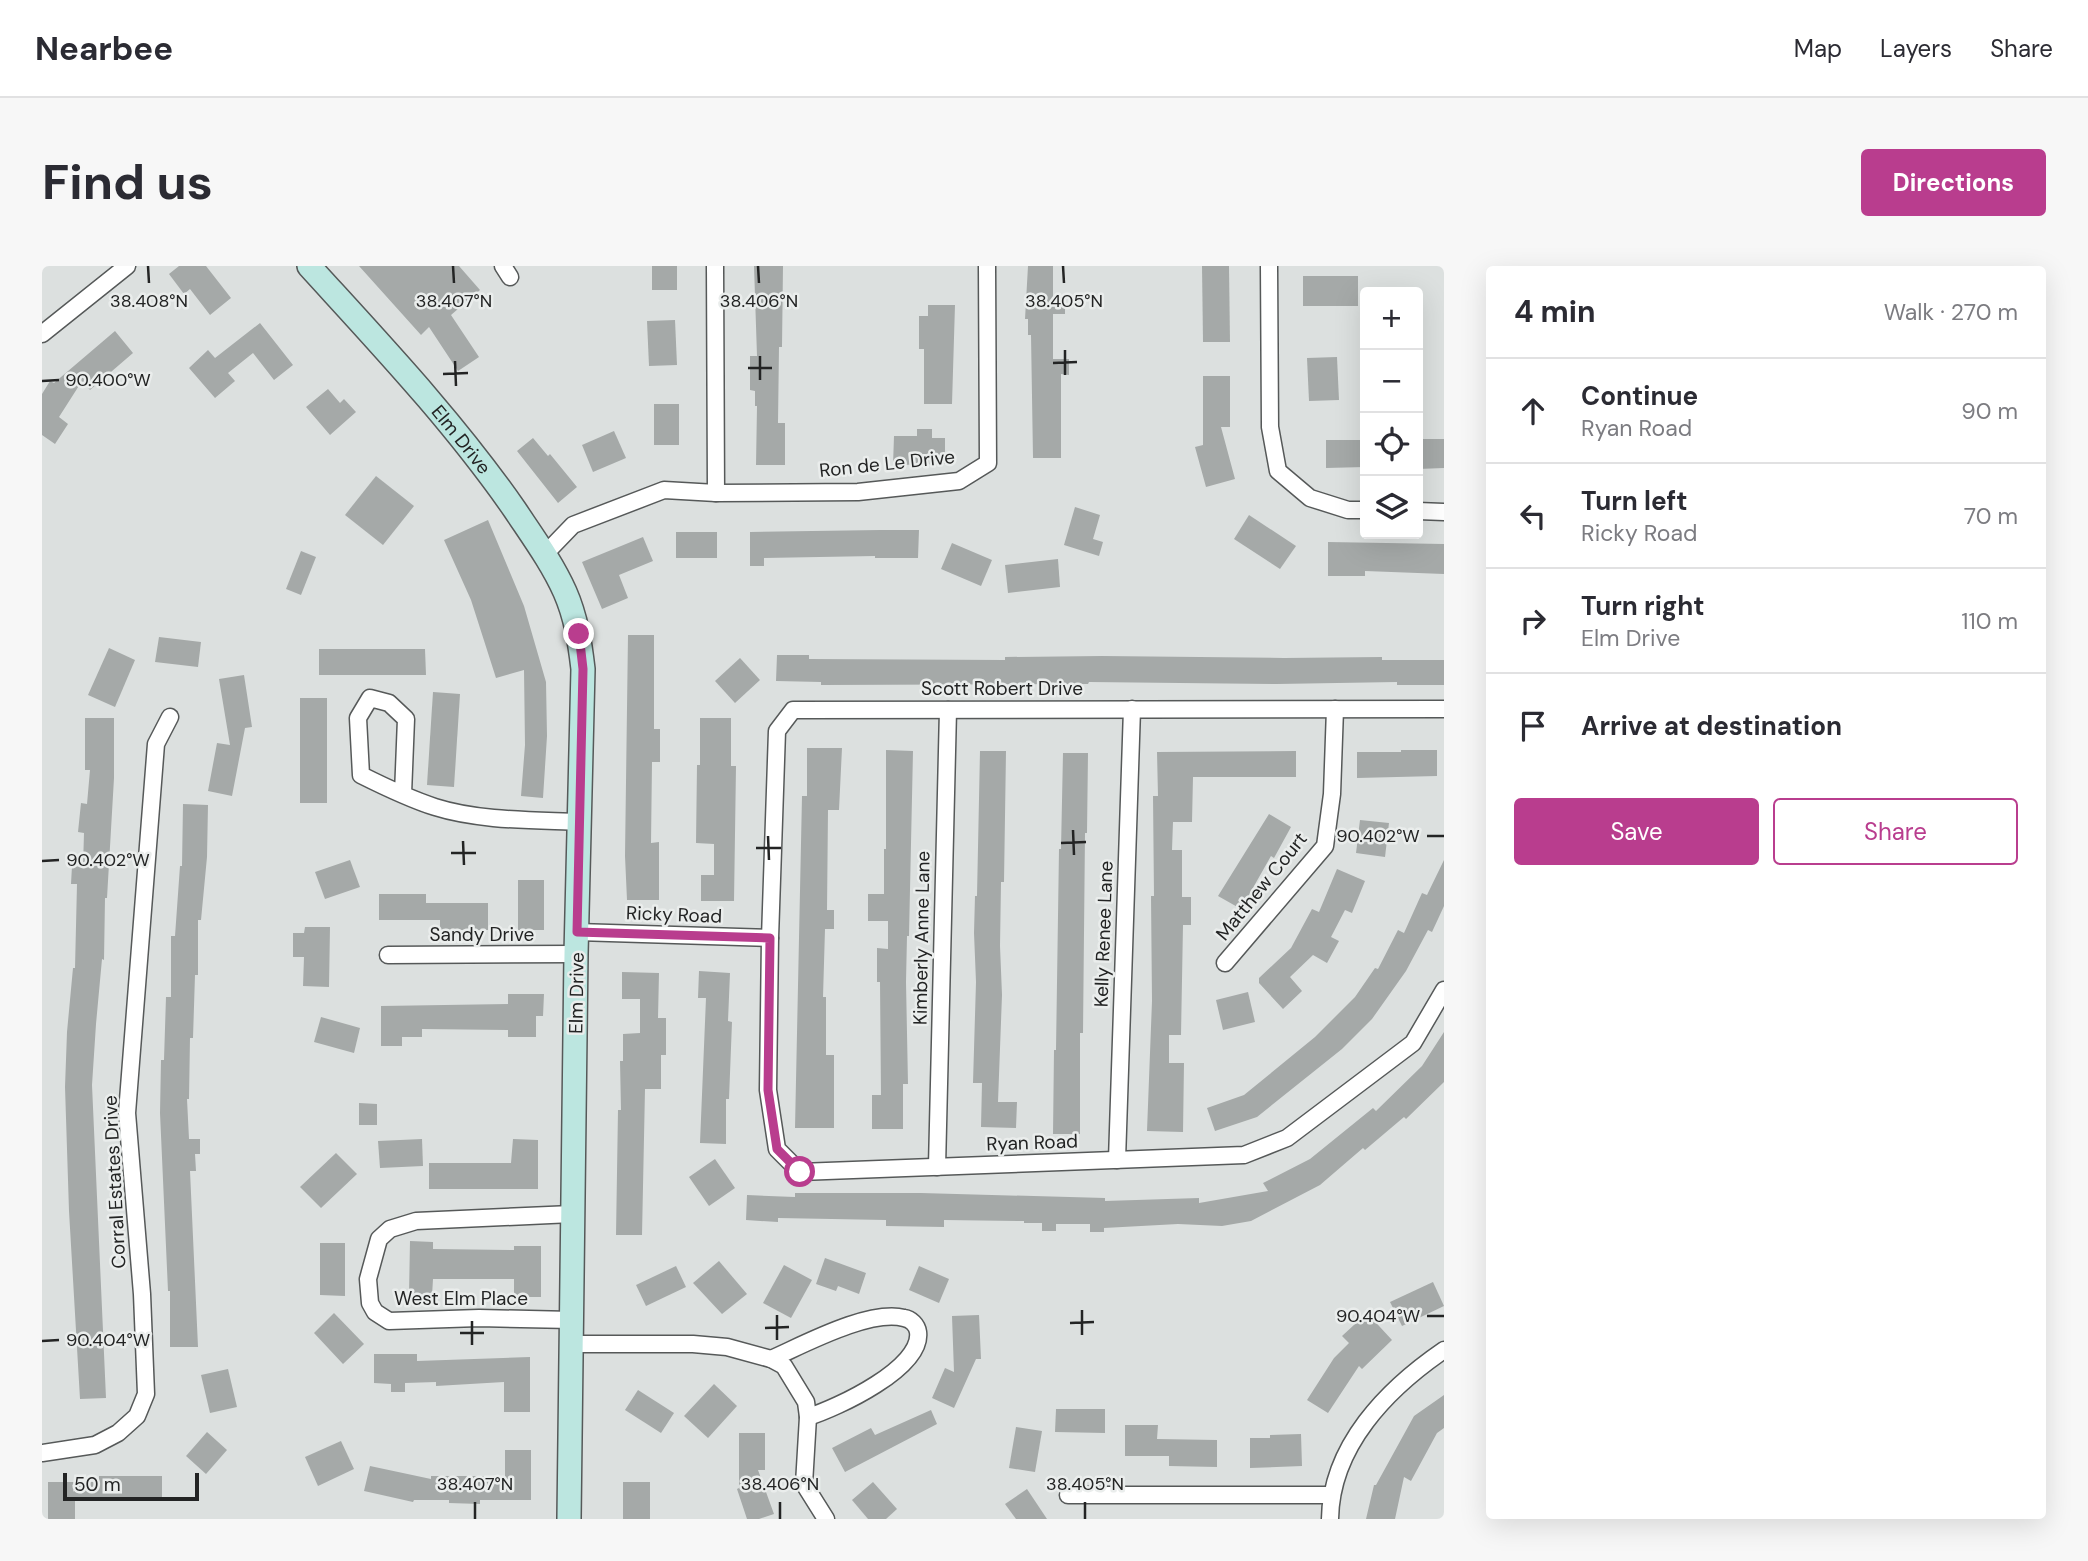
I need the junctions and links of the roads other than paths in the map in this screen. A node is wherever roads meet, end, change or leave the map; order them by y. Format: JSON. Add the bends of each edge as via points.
{"nodes":[{"id":1,"x":127,"y":266,"type":"edge"},
{"id":2,"x":309,"y":266,"type":"edge"},
{"id":3,"x":715,"y":266,"type":"edge"},
{"id":4,"x":987,"y":266,"type":"edge"},
{"id":5,"x":1269,"y":266,"type":"edge"},
{"id":6,"x":42,"y":334,"type":"edge"},
{"id":7,"x":716,"y":493,"type":"junction"},
{"id":8,"x":1360,"y":510,"type":"edge"},
{"id":9,"x":1423,"y":511,"type":"edge"},
{"id":10,"x":1444,"y":512,"type":"edge"},
{"id":11,"x":545,"y":554,"type":"junction"},
{"id":12,"x":1132,"y":709,"type":"junction"},
{"id":13,"x":1335,"y":709,"type":"junction"},
{"id":14,"x":1444,"y":709,"type":"edge"},
{"id":15,"x":948,"y":710,"type":"junction"},
{"id":16,"x":170,"y":717,"type":"dead end"},
{"id":17,"x":403,"y":794,"type":"junction"},
{"id":18,"x":580,"y":822,"type":"junction"},
{"id":19,"x":770,"y":938,"type":"junction"},
{"id":20,"x":577,"y":943,"type":"junction"},
{"id":21,"x":388,"y":955,"type":"dead end"},
{"id":22,"x":1225,"y":963,"type":"dead end"},
{"id":23,"x":1444,"y":990,"type":"edge"},
{"id":24,"x":1117,"y":1160,"type":"junction"},
{"id":25,"x":937,"y":1167,"type":"junction"},
{"id":26,"x":572,"y":1214,"type":"junction"},
{"id":27,"x":571,"y":1332,"type":"junction"},
{"id":28,"x":1444,"y":1350,"type":"edge"},
{"id":29,"x":771,"y":1360,"type":"junction"},
{"id":30,"x":808,"y":1417,"type":"junction"},
{"id":31,"x":42,"y":1453,"type":"edge"},
{"id":32,"x":1069,"y":1495,"type":"dead end"},
{"id":33,"x":1331,"y":1495,"type":"junction"},
{"id":34,"x":569,"y":1519,"type":"edge"},
{"id":35,"x":826,"y":1519,"type":"edge"},
{"id":36,"x":1330,"y":1519,"type":"edge"}],
"edges":[{"from":1,"to":6,"type":"street"},
{"from":2,"to":11,"type":"street","name":"Elm Drive","via":[[431,401],[491,475]]},
{"from":3,"to":7,"type":"street"},
{"from":4,"to":7,"type":"street","name":"Ron de Le Drive","via":[[988,463],[959,481],[858,492]]},
{"from":5,"to":8,"type":"street","via":[[1270,427],[1278,471],[1310,498]]},
{"from":7,"to":11,"type":"street","name":"Ron de Le Drive","via":[[664,490],[573,525]]},
{"from":9,"to":10,"type":"street"},
{"from":11,"to":18,"type":"street","name":"Elm Drive","via":[[579,634],[583,669]]},
{"from":12,"to":13,"type":"street","name":"Scott Robert Drive"},
{"from":12,"to":15,"type":"street","name":"Scott Robert Drive"},
{"from":12,"to":24,"type":"street","name":"Kelly Renee Lane"},
{"from":13,"to":14,"type":"street","name":"Scott Robert Drive"},
{"from":13,"to":22,"type":"street","name":"Matthew Court","via":[[1325,846]]},
{"from":15,"to":19,"type":"street","name":"Scott Robert Drive","via":[[793,710],[777,731]]},
{"from":15,"to":25,"type":"street","name":"Kimberly Anne Lane"},
{"from":16,"to":31,"type":"street","name":"Corral Estates Drive","via":[[156,744],[127,1113],[146,1394],[137,1416],[118,1433],[95,1445]]},
{"from":17,"to":17,"type":"street","via":[[406,719],[389,702],[370,698],[358,718],[361,775]]},
{"from":17,"to":18,"type":"street","via":[[437,808],[486,816]]},
{"from":18,"to":20,"type":"street","name":"Elm Drive"},
{"from":19,"to":20,"type":"street","name":"Ricky Road"},
{"from":19,"to":25,"type":"street","name":"Ryan Road","via":[[768,1090],[777,1149],[800,1172]]},
{"from":20,"to":21,"type":"street","name":"Sandy Drive"},
{"from":20,"to":26,"type":"street","name":"Elm Drive"},
{"from":23,"to":24,"type":"street","name":"Ryan Road","via":[[1413,1044],[1287,1138],[1244,1155]]},
{"from":24,"to":25,"type":"street","name":"Ryan Road"},
{"from":26,"to":27,"type":"street","name":"Elm Drive"},
{"from":26,"to":27,"type":"street","name":"West Elm Place","via":[[415,1221],[390,1229],[379,1239],[368,1279],[370,1303],[389,1321],[479,1318]]},
{"from":27,"to":29,"type":"street","name":"West Elm Place","via":[[650,1346],[727,1347]]},
{"from":27,"to":34,"type":"street","name":"Elm Drive"},
{"from":28,"to":33,"type":"street","via":[[1418,1368],[1368,1417],[1345,1455]]},
{"from":29,"to":30,"type":"street","via":[[784,1366],[806,1402]]},
{"from":29,"to":30,"type":"street","via":[[864,1321],[903,1317],[914,1322],[918,1343],[899,1367],[828,1411]]},
{"from":30,"to":35,"type":"street","via":[[804,1484]]},
{"from":32,"to":33,"type":"street"},
{"from":33,"to":36,"type":"street"}]}
